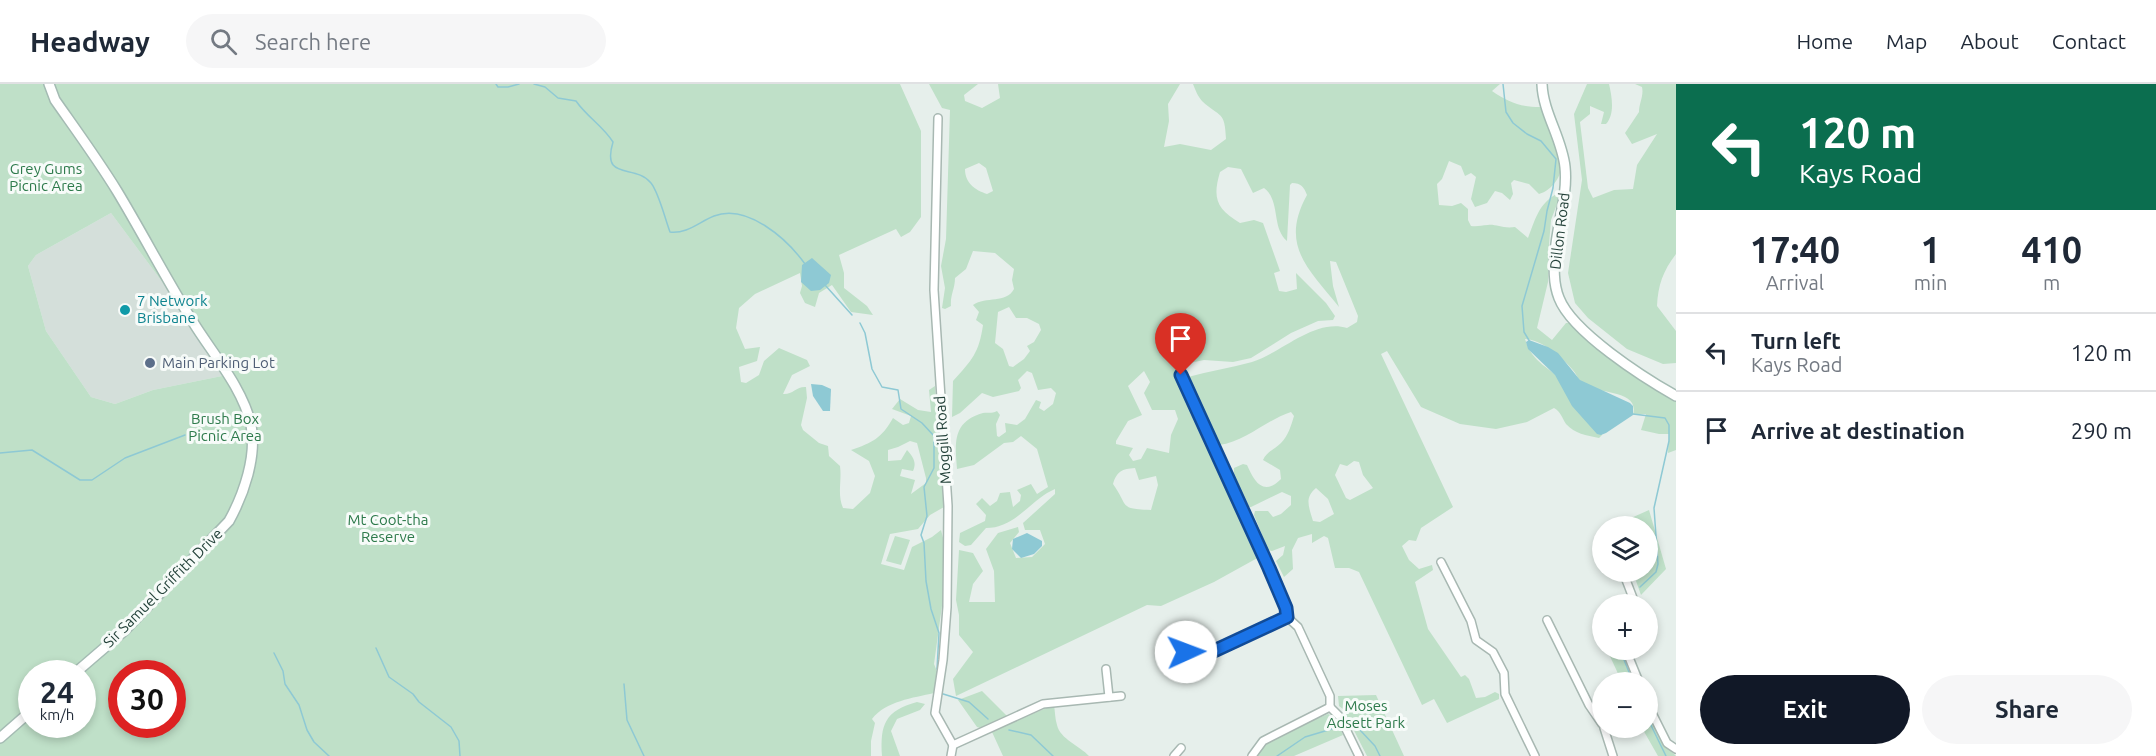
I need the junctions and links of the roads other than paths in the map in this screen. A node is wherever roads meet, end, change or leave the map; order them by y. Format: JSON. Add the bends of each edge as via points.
{"nodes":[{"id":1,"x":49,"y":84,"type":"edge"},
{"id":2,"x":1542,"y":84,"type":"edge"},
{"id":3,"x":938,"y":118,"type":"dead end"},
{"id":4,"x":1181,"y":375,"type":"dead end"},
{"id":5,"x":1676,"y":396,"type":"edge"},
{"id":6,"x":1441,"y":562,"type":"dead end"},
{"id":7,"x":1287,"y":617,"type":"junction"},
{"id":8,"x":1547,"y":620,"type":"dead end"},
{"id":9,"x":1178,"y":641,"type":"dead end"},
{"id":10,"x":90,"y":660,"type":"edge"},
{"id":11,"x":1106,"y":669,"type":"dead end"},
{"id":12,"x":1121,"y":696,"type":"dead end"},
{"id":13,"x":1109,"y":697,"type":"junction"},
{"id":14,"x":1330,"y":707,"type":"junction"},
{"id":15,"x":1592,"y":710,"type":"edge"},
{"id":16,"x":18,"y":722,"type":"edge"},
{"id":17,"x":1658,"y":724,"type":"edge"},
{"id":18,"x":0,"y":738,"type":"edge"},
{"id":19,"x":1607,"y":738,"type":"edge"},
{"id":20,"x":953,"y":746,"type":"junction"},
{"id":21,"x":1181,"y":748,"type":"dead end"},
{"id":22,"x":1676,"y":749,"type":"edge"},
{"id":23,"x":951,"y":756,"type":"edge"},
{"id":24,"x":1174,"y":756,"type":"edge"},
{"id":25,"x":1252,"y":756,"type":"edge"},
{"id":26,"x":1359,"y":756,"type":"edge"},
{"id":27,"x":1534,"y":756,"type":"edge"},
{"id":28,"x":1613,"y":756,"type":"edge"}],
"edges":[{"from":1,"to":10,"type":"main road","name":"Sir Samuel Griffith Drive","via":[[55,100],[116,189],[237,392],[249,417],[252,440],[245,483],[229,521],[124,631]]},
{"from":2,"to":5,"type":"main road","name":"Dillon Road","via":[[1545,106],[1565,166],[1554,262],[1559,298],[1575,320],[1610,352]]},
{"from":3,"to":20,"type":"street","name":"Moggill Road","via":[[934,290],[948,507],[947,607],[935,712]]},
{"from":4,"to":7,"type":"street","via":[[1269,568]]},
{"from":6,"to":27,"type":"street","via":[[1473,624],[1476,639],[1493,652],[1504,674],[1505,694]]},
{"from":7,"to":9,"type":"street","via":[[1201,657],[1194,658]]},
{"from":7,"to":14,"type":"street","via":[[1296,624],[1330,696]]},
{"from":8,"to":15,"type":"street"},
{"from":11,"to":13,"type":"street"},
{"from":12,"to":13,"type":"street"},
{"from":13,"to":20,"type":"street","via":[[1043,704]]},
{"from":14,"to":25,"type":"street","via":[[1263,741]]},
{"from":14,"to":26,"type":"street","via":[[1340,717]]},
{"from":16,"to":18,"type":"main road"},
{"from":17,"to":22,"type":"street","via":[[1667,742]]},
{"from":19,"to":28,"type":"street"},
{"from":20,"to":23,"type":"street"},
{"from":21,"to":24,"type":"street"}]}
